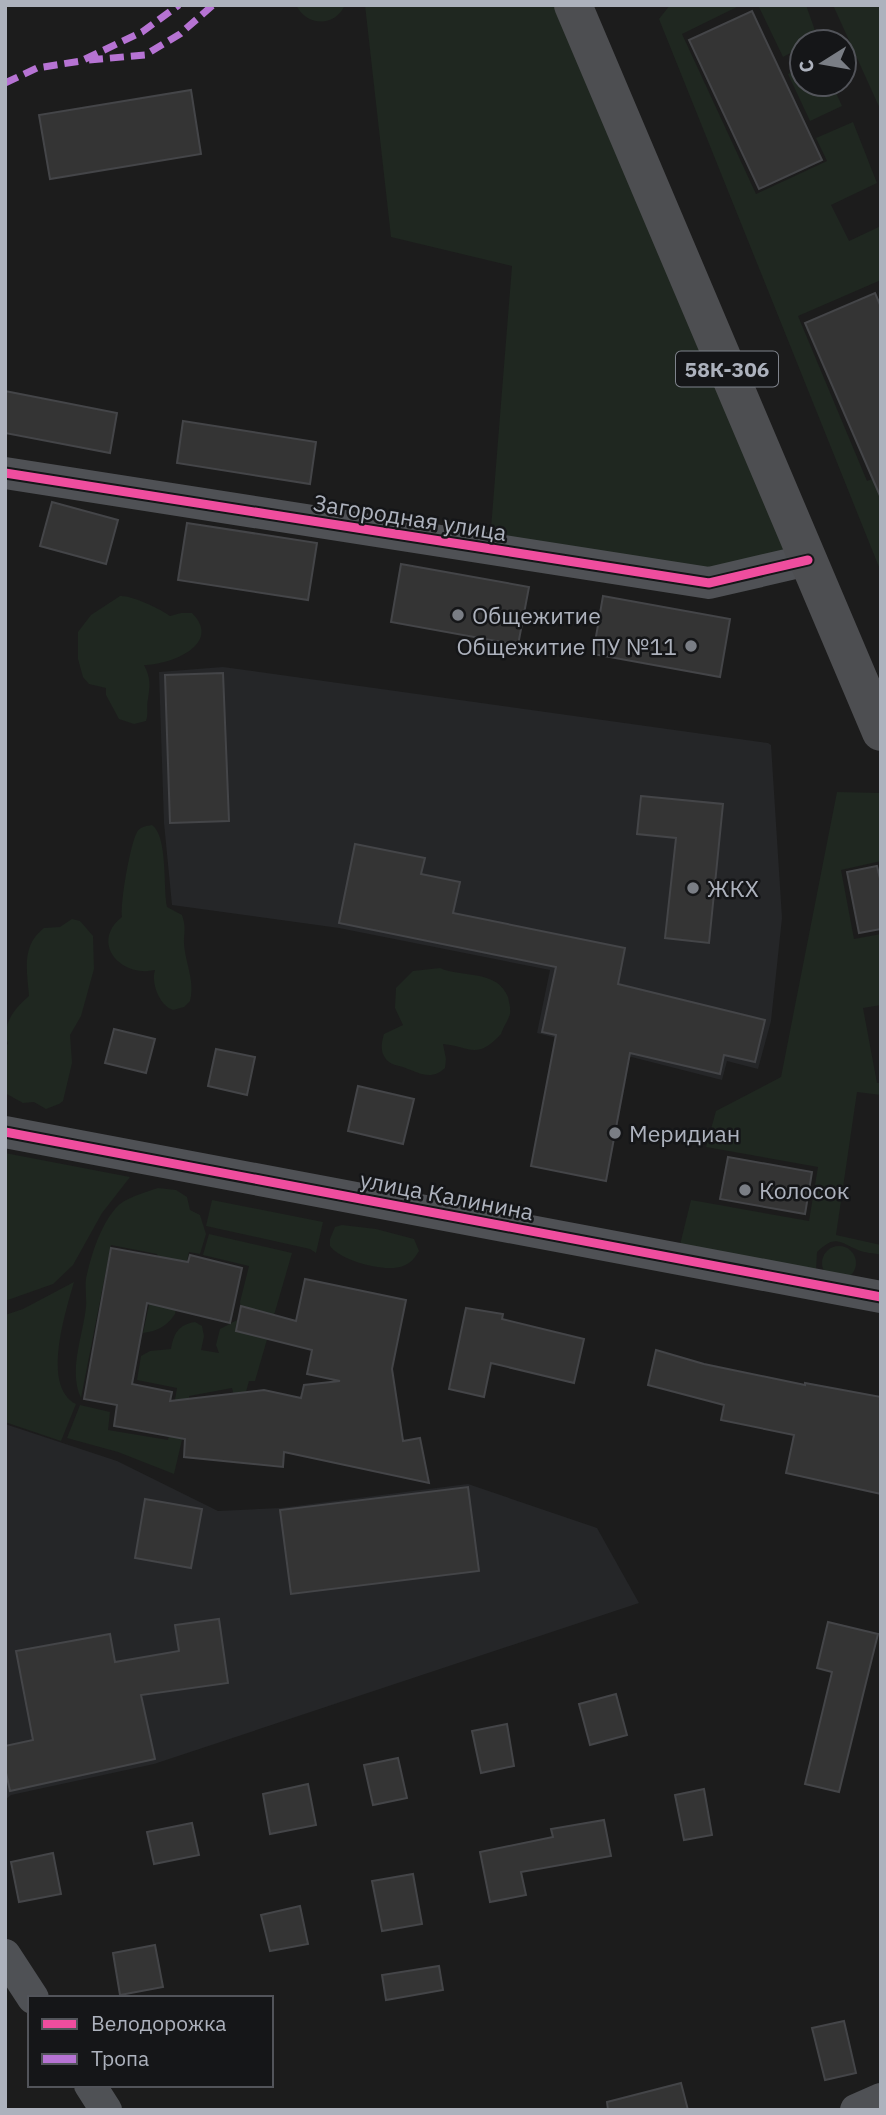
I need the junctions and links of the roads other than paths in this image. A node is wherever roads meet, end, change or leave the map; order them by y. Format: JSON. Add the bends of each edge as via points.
{"nodes":[{"id":1,"x":573,"y":5,"type":"edge"},
{"id":2,"x":5,"y":473,"type":"edge"},
{"id":3,"x":808,"y":560,"type":"junction"},
{"id":4,"x":881,"y":732,"type":"edge"},
{"id":5,"x":5,"y":1132,"type":"edge"},
{"id":6,"x":881,"y":1297,"type":"edge"},
{"id":7,"x":5,"y":1955,"type":"edge"},
{"id":8,"x":32,"y":1996,"type":"edge"},
{"id":9,"x":91,"y":2087,"type":"edge"},
{"id":10,"x":881,"y":2099,"type":"edge"},
{"id":11,"x":106,"y":2110,"type":"edge"},
{"id":12,"x":856,"y":2110,"type":"edge"}],
"edges":[{"from":1,"to":3,"type":"highway","number":"58К-306"},
{"from":2,"to":3,"type":"street","name":"Загородная улица","via":[[709,583]]},
{"from":3,"to":4,"type":"highway","number":"58К-306"},
{"from":5,"to":6,"type":"street","name":"улица Калинина"},
{"from":7,"to":8,"type":"street"},
{"from":9,"to":11,"type":"street"},
{"from":10,"to":12,"type":"street"}]}
